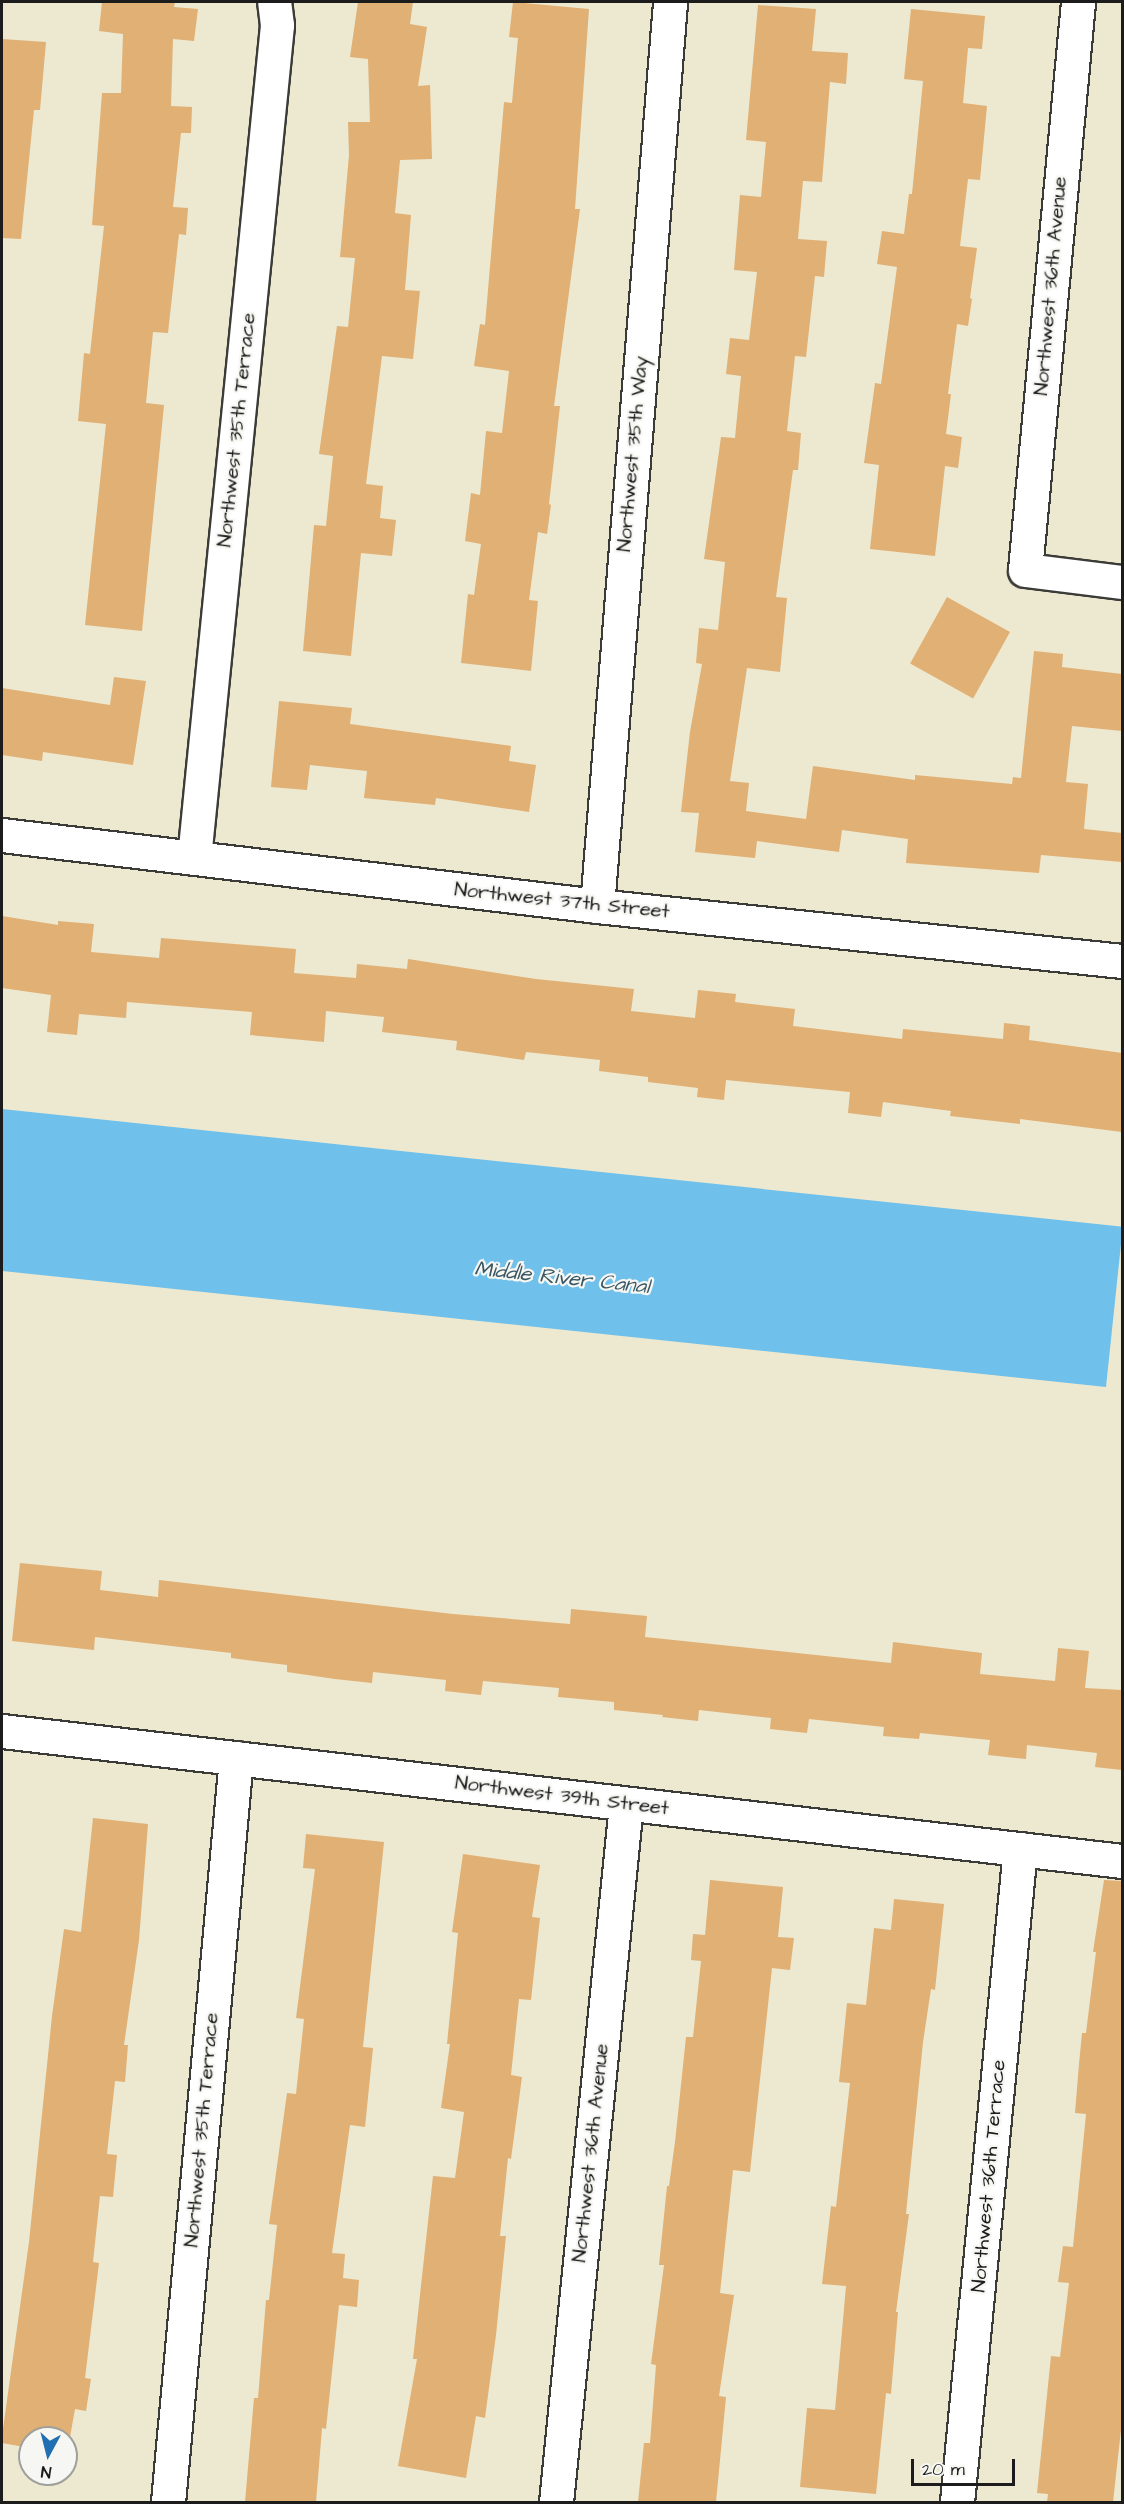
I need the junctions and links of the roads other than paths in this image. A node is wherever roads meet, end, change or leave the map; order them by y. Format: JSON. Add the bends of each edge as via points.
{"nodes":[{"id":1,"x":274,"y":2,"type":"edge"},
{"id":2,"x":670,"y":2,"type":"edge"},
{"id":3,"x":1078,"y":2,"type":"edge"},
{"id":4,"x":1122,"y":582,"type":"edge"},
{"id":5,"x":2,"y":835,"type":"edge"},
{"id":6,"x":194,"y":858,"type":"junction"},
{"id":7,"x":597,"y":906,"type":"junction"},
{"id":8,"x":1122,"y":961,"type":"edge"},
{"id":9,"x":2,"y":1731,"type":"edge"},
{"id":10,"x":236,"y":1758,"type":"junction"},
{"id":11,"x":626,"y":1804,"type":"junction"},
{"id":12,"x":1020,"y":1849,"type":"junction"},
{"id":13,"x":1122,"y":1861,"type":"edge"},
{"id":14,"x":168,"y":2502,"type":"edge"},
{"id":15,"x":556,"y":2502,"type":"edge"},
{"id":16,"x":957,"y":2502,"type":"edge"}],
"edges":[{"from":1,"to":6,"type":"street","name":"Northwest 35th Terrace","via":[[277,25]]},
{"from":2,"to":7,"type":"street","name":"Northwest 35th Way"},
{"from":3,"to":4,"type":"street","name":"Northwest 36th Avenue","via":[[1025,570]]},
{"from":5,"to":6,"type":"street","name":"Northwest 37th Street"},
{"from":6,"to":7,"type":"street","name":"Northwest 37th Street"},
{"from":7,"to":8,"type":"street","name":"Northwest 37th Street"},
{"from":9,"to":10,"type":"street","name":"Northwest 39th Street"},
{"from":10,"to":11,"type":"street","name":"Northwest 39th Street"},
{"from":10,"to":14,"type":"street","name":"Northwest 35th Terrace"},
{"from":11,"to":12,"type":"street","name":"Northwest 39th Street"},
{"from":11,"to":15,"type":"street","name":"Northwest 36th Avenue"},
{"from":12,"to":13,"type":"street","name":"Northwest 39th Street"},
{"from":12,"to":16,"type":"street","name":"Northwest 36th Terrace"}]}
